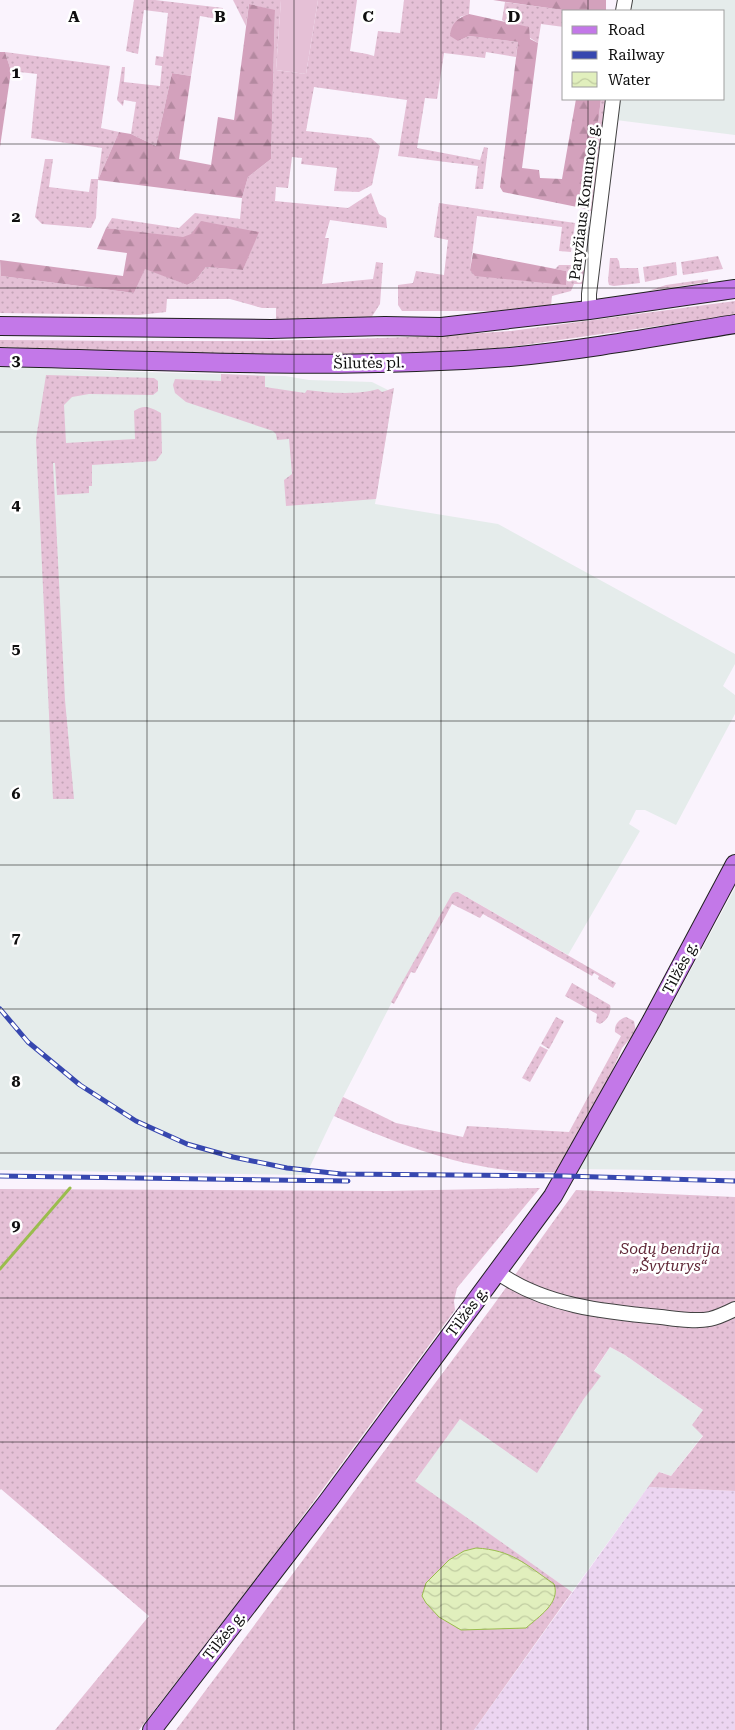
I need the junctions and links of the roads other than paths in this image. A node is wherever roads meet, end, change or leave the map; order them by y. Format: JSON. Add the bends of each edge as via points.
{"nodes":[{"id":1,"x":613,"y":100,"type":"edge"},
{"id":2,"x":735,"y":290,"type":"edge"},
{"id":3,"x":589,"y":310,"type":"junction"},
{"id":4,"x":735,"y":324,"type":"edge"},
{"id":5,"x":0,"y":326,"type":"edge"},
{"id":6,"x":0,"y":356,"type":"edge"},
{"id":7,"x":735,"y":864,"type":"edge"},
{"id":8,"x":497,"y":1272,"type":"junction"},
{"id":9,"x":735,"y":1309,"type":"edge"},
{"id":10,"x":152,"y":1730,"type":"edge"}],
"edges":[{"from":1,"to":3,"type":"street","name":"Paryžiaus Komunos g."},
{"from":2,"to":3,"type":"main road"},
{"from":3,"to":5,"type":"main road","via":[[441,327],[271,330]]},
{"from":4,"to":6,"type":"main road","name":"Šilutės pl.","via":[[513,356],[370,364]]},
{"from":7,"to":8,"type":"main road","name":"Tilžės g.","via":[[561,1182]]},
{"from":8,"to":9,"type":"street","via":[[518,1286],[552,1299],[623,1314],[698,1320]]},
{"from":8,"to":10,"type":"main road","name":"Tilžės g."}]}
